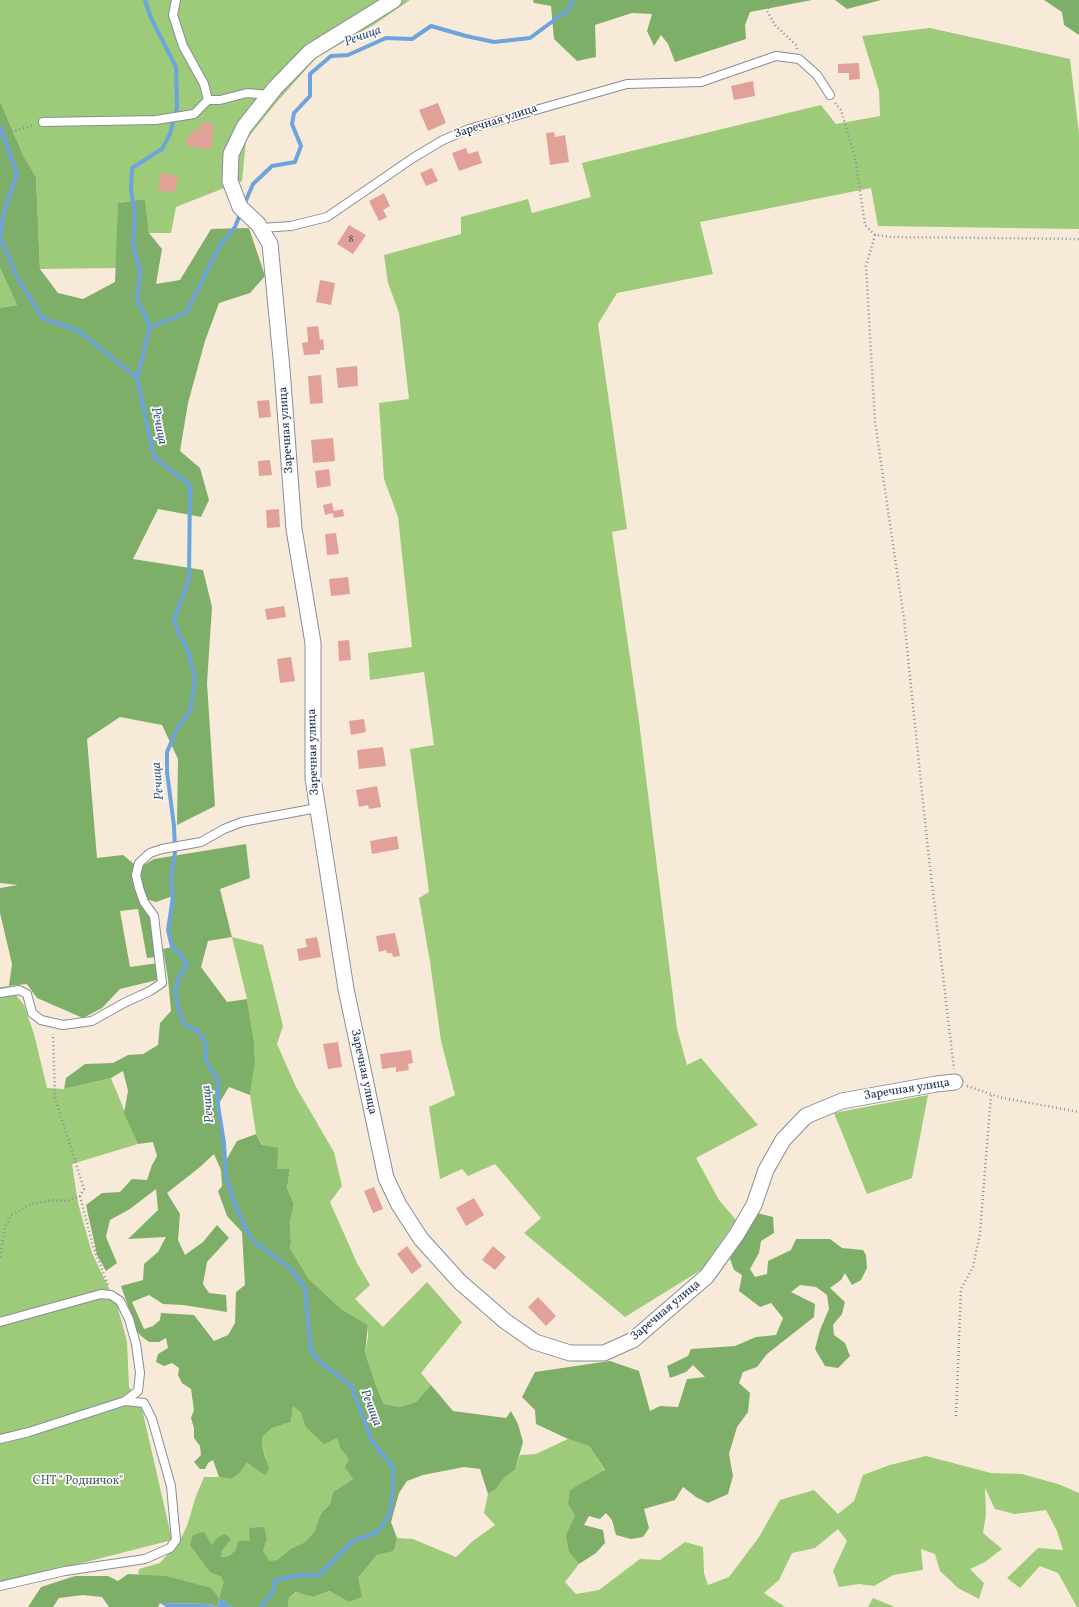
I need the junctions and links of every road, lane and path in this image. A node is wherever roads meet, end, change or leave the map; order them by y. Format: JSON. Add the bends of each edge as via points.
{"nodes":[{"id":1,"x":176,"y":0,"type":"edge"},
{"id":2,"x":394,"y":0,"type":"edge"},
{"id":3,"x":771,"y":0,"type":"edge"},
{"id":4,"x":799,"y":59,"type":"junction"},
{"id":5,"x":269,"y":95,"type":"junction"},
{"id":6,"x":830,"y":95,"type":"joint"},
{"id":7,"x":208,"y":100,"type":"junction"},
{"id":8,"x":43,"y":122,"type":"joint"},
{"id":9,"x":0,"y":136,"type":"edge"},
{"id":10,"x":261,"y":228,"type":"junction"},
{"id":11,"x":875,"y":235,"type":"junction"},
{"id":12,"x":1079,"y":239,"type":"edge"},
{"id":13,"x":317,"y":808,"type":"junction"},
{"id":14,"x":0,"y":992,"type":"edge"},
{"id":15,"x":41,"y":1020,"type":"junction"},
{"id":16,"x":955,"y":1082,"type":"junction"},
{"id":17,"x":991,"y":1095,"type":"junction"},
{"id":18,"x":1079,"y":1112,"type":"edge"},
{"id":19,"x":80,"y":1196,"type":"junction"},
{"id":20,"x":0,"y":1257,"type":"edge"},
{"id":21,"x":105,"y":1294,"type":"junction"},
{"id":22,"x":0,"y":1322,"type":"edge"},
{"id":23,"x":125,"y":1401,"type":"junction"},
{"id":24,"x":956,"y":1416,"type":"dead end"},
{"id":25,"x":0,"y":1439,"type":"edge"},
{"id":26,"x":0,"y":1586,"type":"edge"}],
"edges":[{"from":1,"to":7,"type":"lane","via":[[173,15],[183,46],[204,84]]},
{"from":2,"to":5,"type":"street","via":[[310,52]]},
{"from":3,"to":4,"type":"path","via":[[768,11],[775,25],[796,44]]},
{"from":4,"to":6,"type":"lane","via":[[817,75]]},
{"from":4,"to":10,"type":"lane","name":"Заречная улица","via":[[776,56],[702,82],[627,84],[469,129],[443,140],[413,158],[327,217],[291,226]]},
{"from":5,"to":7,"type":"lane","via":[[247,93],[220,100]]},
{"from":5,"to":10,"type":"street","via":[[244,126],[231,154],[230,181],[240,207]]},
{"from":6,"to":11,"type":"path","via":[[841,110],[855,157],[865,226]]},
{"from":7,"to":8,"type":"lane","via":[[194,114],[156,120]]},
{"from":8,"to":9,"type":"path"},
{"from":10,"to":13,"type":"street","name":"Заречная улица","via":[[270,244],[294,529],[313,643],[313,778]]},
{"from":11,"to":12,"type":"path"},
{"from":11,"to":16,"type":"path","via":[[866,266],[875,422],[904,619]]},
{"from":13,"to":15,"type":"lane","via":[[242,822],[201,842],[150,853],[139,863],[136,875],[144,902],[154,916],[162,983],[92,1021],[63,1025]]},
{"from":13,"to":16,"type":"street","name":"Заречная улица","via":[[346,990],[386,1178],[399,1205],[421,1239],[460,1282],[505,1321],[535,1342],[570,1353],[604,1353],[633,1340],[707,1276],[754,1205],[766,1170],[783,1140],[806,1116],[842,1101]]},
{"from":14,"to":15,"type":"lane","via":[[19,990],[27,994],[32,1012]]},
{"from":15,"to":19,"type":"path","via":[[54,1035],[55,1098],[84,1189]]},
{"from":16,"to":17,"type":"path"},
{"from":17,"to":18,"type":"path"},
{"from":17,"to":24,"type":"path","via":[[980,1233],[973,1267],[961,1289]]},
{"from":19,"to":20,"type":"path","via":[[66,1201],[52,1200],[28,1206],[12,1215],[5,1227]]},
{"from":19,"to":21,"type":"path","via":[[93,1246],[109,1287]]},
{"from":21,"to":22,"type":"lane"},
{"from":21,"to":23,"type":"lane","via":[[120,1301],[129,1319],[136,1344],[140,1373],[138,1392]]},
{"from":23,"to":25,"type":"lane"},
{"from":23,"to":26,"type":"lane","via":[[144,1403],[152,1419],[171,1486],[176,1540],[170,1548],[145,1558],[65,1571]]}]}
